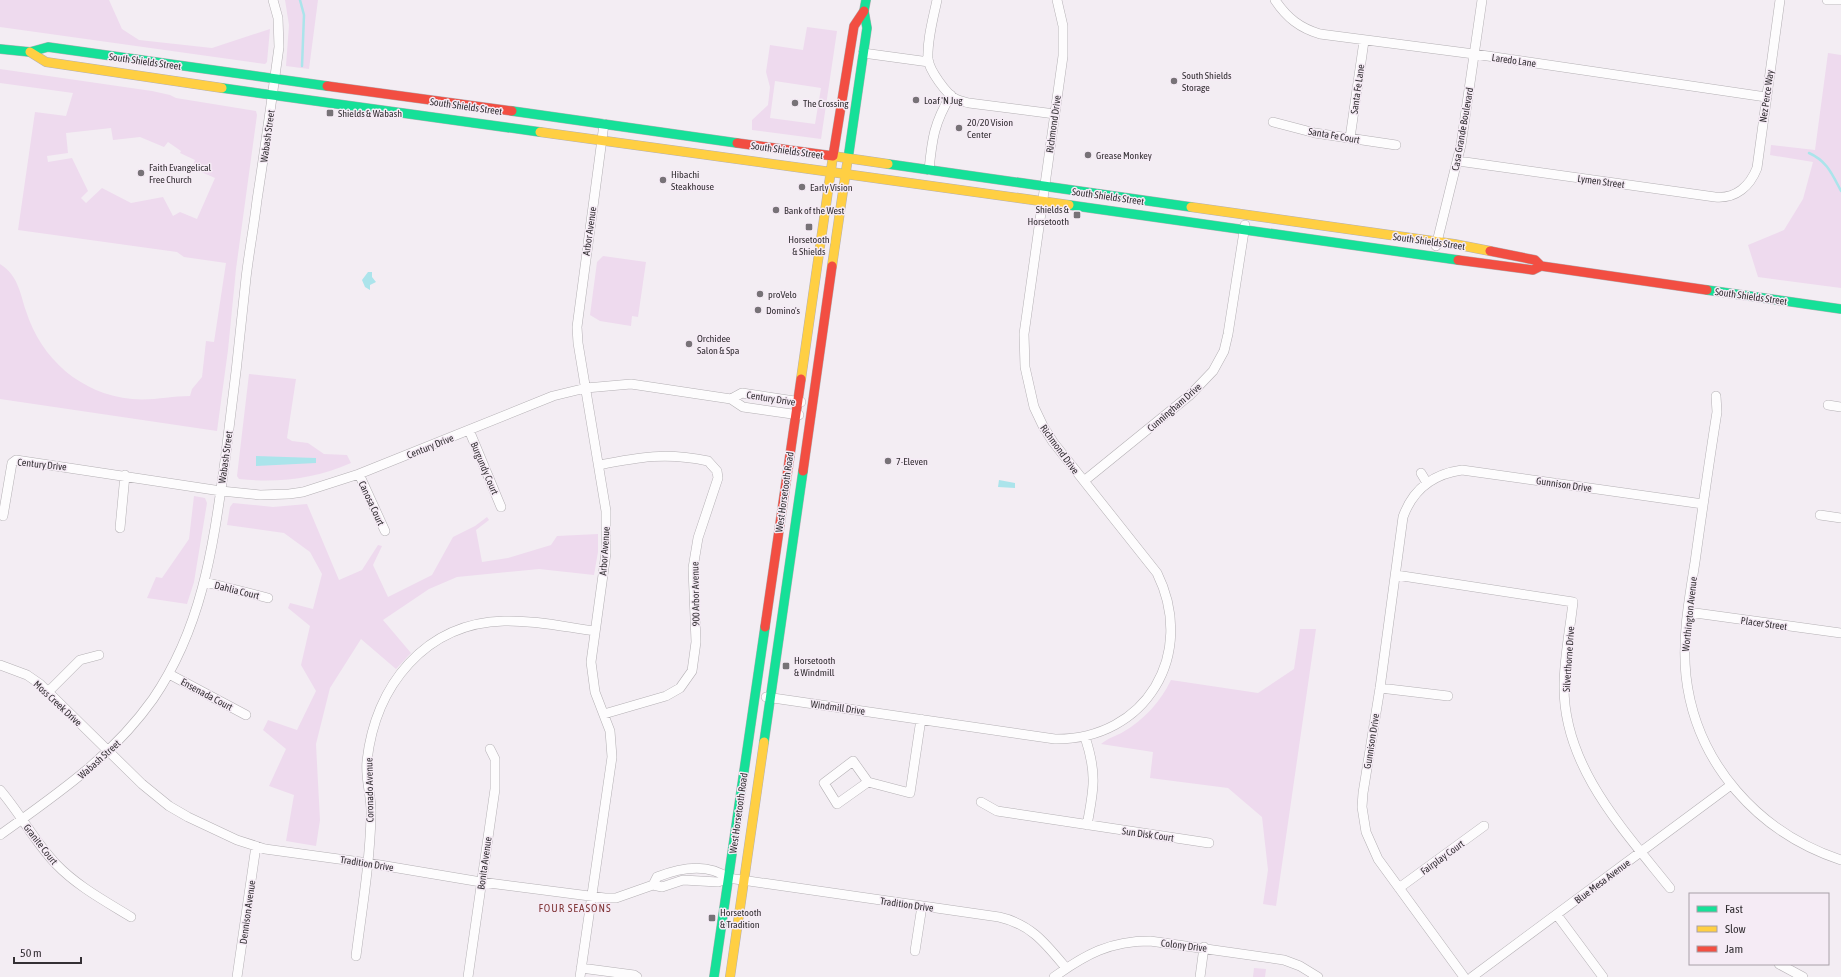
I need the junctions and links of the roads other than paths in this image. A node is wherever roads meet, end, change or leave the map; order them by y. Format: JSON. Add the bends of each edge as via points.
{"nodes":[{"id":1,"x":273,"y":0,"type":"edge"},
{"id":2,"x":866,"y":0,"type":"edge"},
{"id":3,"x":937,"y":0,"type":"edge"},
{"id":4,"x":1058,"y":0,"type":"edge"},
{"id":5,"x":1275,"y":0,"type":"edge"},
{"id":6,"x":1482,"y":0,"type":"edge"},
{"id":7,"x":1780,"y":0,"type":"edge"},
{"id":8,"x":1827,"y":0,"type":"edge"},
{"id":9,"x":1841,"y":0,"type":"edge"},
{"id":10,"x":864,"y":11,"type":"junction"},
{"id":11,"x":1364,"y":41,"type":"junction"},
{"id":12,"x":0,"y":49,"type":"edge"},
{"id":13,"x":30,"y":52,"type":"junction"},
{"id":14,"x":863,"y":53,"type":"junction"},
{"id":15,"x":1474,"y":54,"type":"junction"},
{"id":16,"x":929,"y":62,"type":"junction"},
{"id":17,"x":274,"y":80,"type":"junction"},
{"id":18,"x":272,"y":95,"type":"junction"},
{"id":19,"x":951,"y":95,"type":"junction"},
{"id":20,"x":1766,"y":97,"type":"junction"},
{"id":21,"x":1055,"y":114,"type":"junction"},
{"id":22,"x":1273,"y":122,"type":"dead end"},
{"id":23,"x":604,"y":124,"type":"junction"},
{"id":24,"x":1350,"y":138,"type":"junction"},
{"id":25,"x":602,"y":139,"type":"junction"},
{"id":26,"x":1396,"y":145,"type":"dead end"},
{"id":27,"x":833,"y":156,"type":"junction"},
{"id":28,"x":848,"y":159,"type":"junction"},
{"id":29,"x":1458,"y":161,"type":"junction"},
{"id":30,"x":929,"y":170,"type":"junction"},
{"id":31,"x":831,"y":172,"type":"junction"},
{"id":32,"x":846,"y":173,"type":"junction"},
{"id":33,"x":1044,"y":188,"type":"junction"},
{"id":34,"x":1744,"y":189,"type":"joint"},
{"id":35,"x":1042,"y":201,"type":"junction"},
{"id":36,"x":1246,"y":216,"type":"junction"},
{"id":37,"x":1244,"y":229,"type":"junction"},
{"id":38,"x":1437,"y":242,"type":"junction"},
{"id":39,"x":1434,"y":256,"type":"junction"},
{"id":40,"x":1541,"y":266,"type":"junction"},
{"id":41,"x":1841,"y":309,"type":"edge"},
{"id":42,"x":586,"y":388,"type":"junction"},
{"id":43,"x":1716,"y":396,"type":"dead end"},
{"id":44,"x":731,"y":398,"type":"junction"},
{"id":45,"x":797,"y":402,"type":"junction"},
{"id":46,"x":812,"y":404,"type":"junction"},
{"id":47,"x":1828,"y":405,"type":"dead end"},
{"id":48,"x":1841,"y":407,"type":"edge"},
{"id":49,"x":796,"y":414,"type":"junction"},
{"id":50,"x":811,"y":416,"type":"junction"},
{"id":51,"x":469,"y":430,"type":"junction"},
{"id":52,"x":598,"y":465,"type":"junction"},
{"id":53,"x":1421,"y":473,"type":"dead end"},
{"id":54,"x":358,"y":474,"type":"junction"},
{"id":55,"x":125,"y":476,"type":"junction"},
{"id":56,"x":1084,"y":481,"type":"junction"},
{"id":57,"x":1427,"y":483,"type":"junction"},
{"id":58,"x":221,"y":491,"type":"junction"},
{"id":59,"x":1703,"y":504,"type":"junction"},
{"id":60,"x":501,"y":507,"type":"dead end"},
{"id":61,"x":1820,"y":515,"type":"dead end"},
{"id":62,"x":3,"y":516,"type":"dead end"},
{"id":63,"x":1841,"y":518,"type":"edge"},
{"id":64,"x":120,"y":528,"type":"dead end"},
{"id":65,"x":384,"y":531,"type":"dead end"},
{"id":66,"x":1396,"y":575,"type":"junction"},
{"id":67,"x":205,"y":582,"type":"junction"},
{"id":68,"x":268,"y":598,"type":"dead end"},
{"id":69,"x":1688,"y":612,"type":"junction"},
{"id":70,"x":595,"y":631,"type":"junction"},
{"id":71,"x":1841,"y":633,"type":"edge"},
{"id":72,"x":99,"y":655,"type":"dead end"},
{"id":73,"x":0,"y":665,"type":"edge"},
{"id":74,"x":169,"y":674,"type":"junction"},
{"id":75,"x":1380,"y":688,"type":"junction"},
{"id":76,"x":49,"y":691,"type":"junction"},
{"id":77,"x":755,"y":695,"type":"junction"},
{"id":78,"x":1448,"y":696,"type":"dead end"},
{"id":79,"x":770,"y":698,"type":"junction"},
{"id":80,"x":604,"y":714,"type":"junction"},
{"id":81,"x":246,"y":715,"type":"dead end"},
{"id":82,"x":921,"y":719,"type":"junction"},
{"id":83,"x":1085,"y":737,"type":"junction"},
{"id":84,"x":490,"y":749,"type":"dead end"},
{"id":85,"x":108,"y":752,"type":"junction"},
{"id":86,"x":868,"y":782,"type":"junction"},
{"id":87,"x":1731,"y":785,"type":"junction"},
{"id":88,"x":0,"y":790,"type":"edge"},
{"id":89,"x":981,"y":802,"type":"dead end"},
{"id":90,"x":22,"y":819,"type":"junction"},
{"id":91,"x":1087,"y":825,"type":"junction"},
{"id":92,"x":1484,"y":826,"type":"dead end"},
{"id":93,"x":0,"y":835,"type":"edge"},
{"id":94,"x":1209,"y":843,"type":"dead end"},
{"id":95,"x":256,"y":846,"type":"junction"},
{"id":96,"x":1641,"y":852,"type":"junction"},
{"id":97,"x":1841,"y":860,"type":"edge"},
{"id":98,"x":368,"y":863,"type":"junction"},
{"id":99,"x":728,"y":878,"type":"junction"},
{"id":100,"x":744,"y":880,"type":"junction"},
{"id":101,"x":481,"y":882,"type":"junction"},
{"id":102,"x":1399,"y":888,"type":"junction"},
{"id":103,"x":1670,"y":888,"type":"dead end"},
{"id":104,"x":592,"y":896,"type":"junction"},
{"id":105,"x":922,"y":906,"type":"junction"},
{"id":106,"x":1557,"y":915,"type":"junction"},
{"id":107,"x":131,"y":917,"type":"dead end"},
{"id":108,"x":1204,"y":947,"type":"junction"},
{"id":109,"x":915,"y":951,"type":"dead end"},
{"id":110,"x":356,"y":956,"type":"dead end"},
{"id":111,"x":1781,"y":965,"type":"edge"},
{"id":112,"x":1066,"y":968,"type":"junction"},
{"id":113,"x":581,"y":972,"type":"edge"},
{"id":114,"x":237,"y":977,"type":"edge"},
{"id":115,"x":468,"y":977,"type":"edge"},
{"id":116,"x":637,"y":977,"type":"edge"},
{"id":117,"x":714,"y":977,"type":"edge"},
{"id":118,"x":730,"y":977,"type":"edge"},
{"id":119,"x":1054,"y":977,"type":"edge"},
{"id":120,"x":1200,"y":977,"type":"edge"},
{"id":121,"x":1318,"y":977,"type":"edge"},
{"id":122,"x":1464,"y":977,"type":"edge"},
{"id":123,"x":1472,"y":977,"type":"edge"},
{"id":124,"x":1604,"y":977,"type":"edge"},
{"id":125,"x":1803,"y":977,"type":"edge"}],
"edges":[{"from":1,"to":17,"type":"street","name":"Wabash Street","via":[[280,30]]},
{"from":2,"to":10,"type":"main road","name":"West Horsetooth Road"},
{"from":3,"to":16,"type":"street","via":[[931,25]]},
{"from":4,"to":21,"type":"street","name":"Richmond Drive","via":[[1064,39]]},
{"from":5,"to":11,"type":"street","name":"Laredo Lane","via":[[1288,17],[1309,31]]},
{"from":6,"to":15,"type":"street","name":"Casa Grande Boulevard"},
{"from":7,"to":20,"type":"street","name":"Nez Perce Way"},
{"from":8,"to":9,"type":"street"},
{"from":10,"to":14,"type":"main road","name":"West Horsetooth Road","via":[[867,28]]},
{"from":10,"to":27,"type":"main road","name":"West Horsetooth Road","via":[[854,26]]},
{"from":11,"to":15,"type":"street","name":"Laredo Lane"},
{"from":11,"to":24,"type":"street","name":"Santa Fe Lane"},
{"from":12,"to":13,"type":"main road","name":"South Shields Street"},
{"from":13,"to":17,"type":"main road","name":"South Shields Street","via":[[48,47]]},
{"from":13,"to":18,"type":"main road","name":"South Shields Street","via":[[46,62]]},
{"from":14,"to":16,"type":"street"},
{"from":14,"to":28,"type":"main road","name":"West Horsetooth Road"},
{"from":15,"to":20,"type":"street","name":"Laredo Lane"},
{"from":15,"to":29,"type":"street","name":"Casa Grande Boulevard"},
{"from":16,"to":19,"type":"street","via":[[940,83]]},
{"from":17,"to":18,"type":"street","name":"Wabash Street"},
{"from":17,"to":23,"type":"main road","name":"South Shields Street"},
{"from":18,"to":25,"type":"main road","name":"South Shields Street"},
{"from":18,"to":58,"type":"street","name":"Wabash Street","via":[[246,276],[240,346]]},
{"from":19,"to":21,"type":"street","via":[[968,103]]},
{"from":19,"to":30,"type":"street","via":[[939,115],[933,132]]},
{"from":20,"to":34,"type":"street","name":"Nez Perce Way","via":[[1757,168]]},
{"from":21,"to":33,"type":"street","name":"Richmond Drive"},
{"from":22,"to":24,"type":"street","name":"Santa Fe Court"},
{"from":23,"to":25,"type":"street","name":"Arbor Avenue"},
{"from":23,"to":27,"type":"main road","name":"South Shields Street"},
{"from":24,"to":26,"type":"street","name":"Santa Fe Court"},
{"from":25,"to":31,"type":"main road","name":"South Shields Street"},
{"from":25,"to":42,"type":"street","name":"Arbor Avenue","via":[[577,327]]},
{"from":27,"to":28,"type":"main road","name":"South Shields Street"},
{"from":27,"to":31,"type":"main road","name":"West Horsetooth Road"},
{"from":28,"to":30,"type":"main road","name":"South Shields Street"},
{"from":28,"to":32,"type":"main road","name":"West Horsetooth Road"},
{"from":29,"to":34,"type":"street","name":"Lymen Street","via":[[1715,197],[1729,196]]},
{"from":29,"to":38,"type":"street","name":"Casa Grande Boulevard"},
{"from":30,"to":33,"type":"main road","name":"South Shields Street"},
{"from":31,"to":32,"type":"main road","name":"South Shields Street"},
{"from":31,"to":45,"type":"main road","name":"West Horsetooth Road"},
{"from":32,"to":35,"type":"main road","name":"South Shields Street"},
{"from":32,"to":46,"type":"main road","name":"West Horsetooth Road"},
{"from":33,"to":35,"type":"street","name":"Richmond Drive"},
{"from":33,"to":36,"type":"main road","name":"South Shields Street"},
{"from":35,"to":37,"type":"main road","name":"South Shields Street"},
{"from":35,"to":56,"type":"street","name":"Richmond Drive","via":[[1024,334],[1025,367],[1034,407],[1043,426]]},
{"from":36,"to":37,"type":"street","name":"Cunningham Drive"},
{"from":36,"to":38,"type":"main road","name":"South Shields Street"},
{"from":37,"to":39,"type":"main road","name":"South Shields Street"},
{"from":37,"to":56,"type":"street","name":"Cunningham Drive","via":[[1228,334],[1224,351],[1212,371],[1190,395]]},
{"from":38,"to":39,"type":"street","name":"Casa Grande Boulevard"},
{"from":38,"to":40,"type":"main road","name":"South Shields Street","via":[[1535,260]]},
{"from":39,"to":40,"type":"main road","name":"South Shields Street","via":[[1533,270]]},
{"from":40,"to":41,"type":"main road","name":"South Shields Street"},
{"from":42,"to":44,"type":"street","name":"Century Drive","via":[[630,384]]},
{"from":42,"to":51,"type":"street","name":"Century Drive","via":[[553,396]]},
{"from":42,"to":52,"type":"street","name":"Arbor Avenue"},
{"from":43,"to":59,"type":"street","name":"Worthington Avenue","via":[[1717,412]]},
{"from":44,"to":45,"type":"street","name":"Century Drive","via":[[742,393]]},
{"from":44,"to":49,"type":"street","name":"Century Drive","via":[[744,407]]},
{"from":45,"to":46,"type":"street","name":"Century Drive"},
{"from":45,"to":49,"type":"main road","name":"West Horsetooth Road"},
{"from":46,"to":50,"type":"main road","name":"West Horsetooth Road"},
{"from":47,"to":48,"type":"street"},
{"from":49,"to":50,"type":"street","name":"Century Drive"},
{"from":49,"to":77,"type":"main road","name":"West Horsetooth Road"},
{"from":50,"to":79,"type":"main road","name":"West Horsetooth Road"},
{"from":51,"to":54,"type":"street","name":"Century Drive"},
{"from":51,"to":60,"type":"street","name":"Burgundy Court"},
{"from":52,"to":70,"type":"street","name":"Arbor Avenue","via":[[607,529]]},
{"from":52,"to":80,"type":"street","name":"900 Arbor Avenue","via":[[647,456],[676,455],[708,460],[717,472],[718,478],[698,538],[693,568],[696,642],[692,671],[680,688],[666,696]]},
{"from":53,"to":57,"type":"street"},
{"from":54,"to":58,"type":"street","name":"Century Drive","via":[[327,486],[289,494]]},
{"from":54,"to":65,"type":"street","name":"Canosa Court"},
{"from":55,"to":58,"type":"street","name":"Century Drive"},
{"from":55,"to":62,"type":"street","name":"Century Drive","via":[[16,460],[12,463]]},
{"from":55,"to":64,"type":"street"},
{"from":56,"to":83,"type":"street","name":"Richmond Drive","via":[[1157,573],[1166,592],[1171,621],[1167,660],[1148,698],[1124,720]]},
{"from":57,"to":59,"type":"street","name":"Gunnison Drive","via":[[1449,472],[1471,471]]},
{"from":57,"to":66,"type":"street","name":"Gunnison Drive","via":[[1413,496],[1405,512]]},
{"from":58,"to":67,"type":"street","name":"Wabash Street"},
{"from":59,"to":69,"type":"street","name":"Worthington Avenue"},
{"from":61,"to":63,"type":"street"},
{"from":66,"to":75,"type":"street","name":"Gunnison Drive"},
{"from":66,"to":96,"type":"street","name":"Silverthorne Drive","via":[[1573,602],[1564,688],[1573,737],[1591,784]]},
{"from":67,"to":68,"type":"street","name":"Dahlia Court"},
{"from":67,"to":74,"type":"street","name":"Wabash Street","via":[[196,613]]},
{"from":69,"to":71,"type":"street","name":"Placer Street"},
{"from":69,"to":87,"type":"street","name":"Worthington Avenue","via":[[1685,654],[1689,695],[1702,735]]},
{"from":70,"to":80,"type":"street","name":"Arbor Avenue","via":[[592,677]]},
{"from":70,"to":98,"type":"street","name":"Coronado Avenue","via":[[520,621],[486,623],[442,638],[412,660],[386,693],[371,732],[367,762],[371,814]]},
{"from":72,"to":76,"type":"street","via":[[80,660]]},
{"from":73,"to":76,"type":"street","name":"Moss Creek Drive","via":[[28,675]]},
{"from":74,"to":81,"type":"street","name":"Ensenada Court"},
{"from":74,"to":85,"type":"street","name":"Wabash Street","via":[[136,721]]},
{"from":75,"to":78,"type":"street"},
{"from":75,"to":102,"type":"street","name":"Gunnison Drive","via":[[1363,793],[1363,820],[1371,847]]},
{"from":76,"to":85,"type":"street","name":"Moss Creek Drive"},
{"from":77,"to":79,"type":"street","name":"Windmill Drive"},
{"from":77,"to":99,"type":"main road","name":"West Horsetooth Road"},
{"from":79,"to":82,"type":"street","name":"Windmill Drive"},
{"from":79,"to":100,"type":"main road","name":"West Horsetooth Road"},
{"from":80,"to":104,"type":"street","name":"Arbor Avenue","via":[[610,731],[612,757]]},
{"from":82,"to":83,"type":"street","name":"Windmill Drive","via":[[1055,739]]},
{"from":82,"to":86,"type":"street","via":[[910,793]]},
{"from":83,"to":91,"type":"street","via":[[1094,771],[1094,787]]},
{"from":84,"to":101,"type":"street","name":"Bonita Avenue","via":[[495,759],[495,789]]},
{"from":85,"to":90,"type":"street","name":"Wabash Street"},
{"from":85,"to":95,"type":"street","name":"Tradition Drive","via":[[169,806],[215,831]]},
{"from":86,"to":86,"type":"street","via":[[853,761],[824,783],[838,804]]},
{"from":87,"to":96,"type":"street","name":"Blue Mesa Avenue"},
{"from":87,"to":97,"type":"street","name":"Worthington Avenue","via":[[1753,810],[1786,835]]},
{"from":88,"to":90,"type":"street","name":"Granite Court"},
{"from":89,"to":91,"type":"street","name":"Sun Disk Court","via":[[997,811]]},
{"from":90,"to":93,"type":"street","name":"Wabash Street"},
{"from":90,"to":107,"type":"street","name":"Granite Court","via":[[56,865],[78,883]]},
{"from":91,"to":94,"type":"street","name":"Sun Disk Court"},
{"from":92,"to":102,"type":"street","name":"Fairplay Court"},
{"from":95,"to":98,"type":"street","name":"Tradition Drive"},
{"from":95,"to":114,"type":"street","name":"Dennison Avenue"},
{"from":96,"to":103,"type":"street","name":"Silverthorne Drive"},
{"from":96,"to":106,"type":"street","name":"Blue Mesa Avenue"},
{"from":98,"to":101,"type":"street","name":"Tradition Drive"},
{"from":98,"to":110,"type":"street","name":"Coronado Avenue"},
{"from":99,"to":100,"type":"street","name":"Tradition Drive"},
{"from":99,"to":104,"type":"street","name":"Tradition Drive","via":[[719,872],[682,869],[657,877],[653,885],[616,898]]},
{"from":99,"to":117,"type":"main road","name":"West Horsetooth Road"},
{"from":100,"to":105,"type":"street","name":"Tradition Drive"},
{"from":100,"to":118,"type":"main road","name":"West Horsetooth Road"},
{"from":101,"to":104,"type":"street","name":"Tradition Drive"},
{"from":101,"to":115,"type":"street","name":"Bonita Avenue"},
{"from":102,"to":122,"type":"street","name":"Gunnison Drive"},
{"from":104,"to":113,"type":"street","name":"Arbor Avenue"},
{"from":105,"to":109,"type":"street"},
{"from":105,"to":112,"type":"street","name":"Tradition Drive","via":[[999,917],[1022,924],[1044,940]]},
{"from":106,"to":123,"type":"street","name":"Blue Mesa Avenue"},
{"from":106,"to":124,"type":"street"},
{"from":108,"to":112,"type":"street","name":"Colony Drive","via":[[1150,941],[1118,944],[1088,954]]},
{"from":108,"to":120,"type":"street"},
{"from":108,"to":121,"type":"street","name":"Colony Drive","via":[[1284,960]]},
{"from":111,"to":125,"type":"street"},
{"from":112,"to":119,"type":"street","name":"Colony Drive"},
{"from":113,"to":116,"type":"street"}]}
